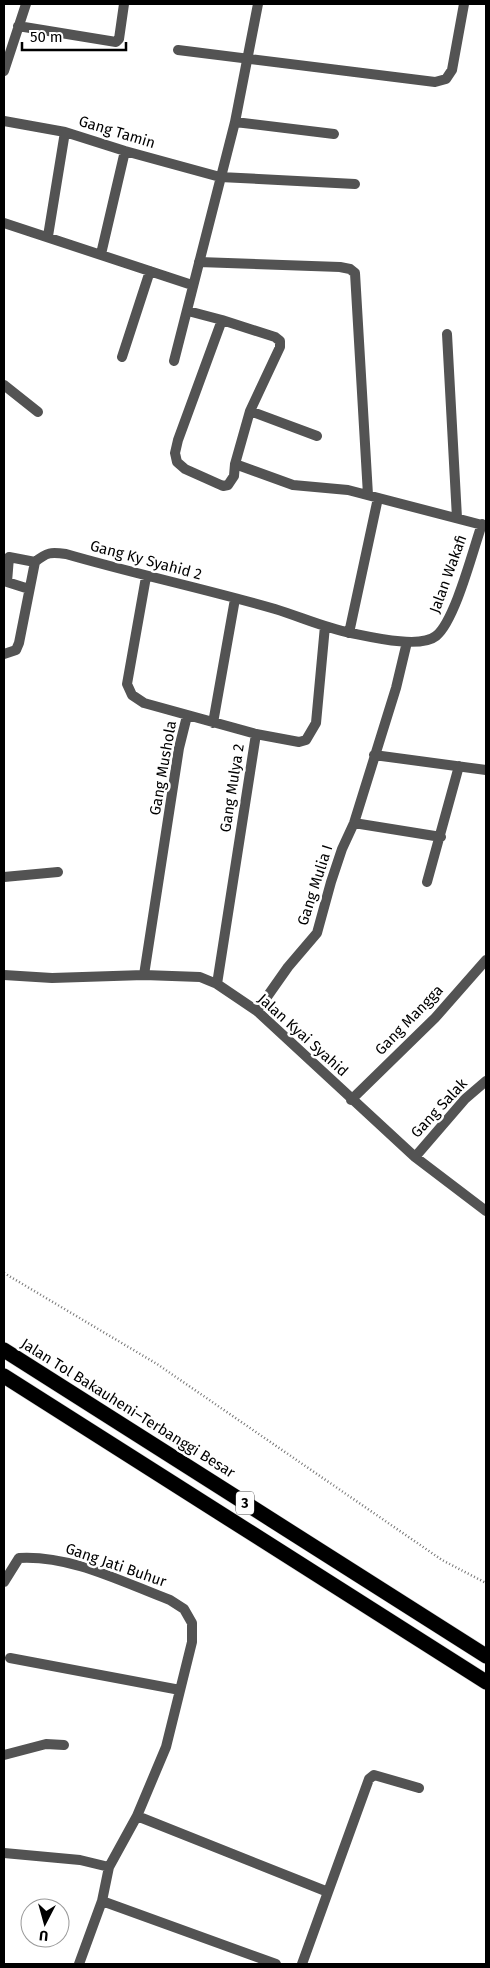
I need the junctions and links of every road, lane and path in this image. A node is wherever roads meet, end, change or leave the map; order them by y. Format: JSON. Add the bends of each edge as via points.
{"nodes":[{"id":1,"x":26,"y":4,"type":"edge"},
{"id":2,"x":124,"y":4,"type":"edge"},
{"id":3,"x":258,"y":4,"type":"edge"},
{"id":4,"x":464,"y":4,"type":"edge"},
{"id":5,"x":18,"y":26,"type":"junction"},
{"id":6,"x":178,"y":50,"type":"dead end"},
{"id":7,"x":247,"y":60,"type":"junction"},
{"id":8,"x":4,"y":71,"type":"edge"},
{"id":9,"x":4,"y":121,"type":"edge"},
{"id":10,"x":235,"y":122,"type":"junction"},
{"id":11,"x":65,"y":132,"type":"junction"},
{"id":12,"x":334,"y":134,"type":"dead end"},
{"id":13,"x":125,"y":152,"type":"junction"},
{"id":14,"x":220,"y":177,"type":"junction"},
{"id":15,"x":355,"y":184,"type":"dead end"},
{"id":16,"x":4,"y":223,"type":"edge"},
{"id":17,"x":48,"y":236,"type":"junction"},
{"id":18,"x":101,"y":254,"type":"junction"},
{"id":19,"x":199,"y":262,"type":"junction"},
{"id":20,"x":150,"y":271,"type":"junction"},
{"id":21,"x":192,"y":285,"type":"junction"},
{"id":22,"x":188,"y":311,"type":"junction"},
{"id":23,"x":222,"y":320,"type":"junction"},
{"id":24,"x":447,"y":334,"type":"dead end"},
{"id":25,"x":122,"y":357,"type":"dead end"},
{"id":26,"x":174,"y":361,"type":"dead end"},
{"id":27,"x":4,"y":385,"type":"edge"},
{"id":28,"x":250,"y":411,"type":"junction"},
{"id":29,"x":38,"y":412,"type":"dead end"},
{"id":30,"x":317,"y":436,"type":"dead end"},
{"id":31,"x":235,"y":464,"type":"junction"},
{"id":32,"x":373,"y":496,"type":"junction"},
{"id":33,"x":457,"y":518,"type":"junction"},
{"id":34,"x":484,"y":525,"type":"edge"},
{"id":35,"x":35,"y":562,"type":"junction"},
{"id":36,"x":146,"y":577,"type":"junction"},
{"id":37,"x":29,"y":589,"type":"junction"},
{"id":38,"x":235,"y":599,"type":"junction"},
{"id":39,"x":325,"y":626,"type":"junction"},
{"id":40,"x":349,"y":633,"type":"junction"},
{"id":41,"x":407,"y":642,"type":"junction"},
{"id":42,"x":4,"y":654,"type":"edge"},
{"id":43,"x":187,"y":716,"type":"junction"},
{"id":44,"x":213,"y":723,"type":"junction"},
{"id":45,"x":256,"y":734,"type":"junction"},
{"id":46,"x":374,"y":755,"type":"junction"},
{"id":47,"x":459,"y":766,"type":"junction"},
{"id":48,"x":486,"y":770,"type":"edge"},
{"id":49,"x":354,"y":823,"type":"junction"},
{"id":50,"x":441,"y":837,"type":"junction"},
{"id":51,"x":58,"y":872,"type":"dead end"},
{"id":52,"x":4,"y":877,"type":"edge"},
{"id":53,"x":427,"y":882,"type":"dead end"},
{"id":54,"x":486,"y":960,"type":"edge"},
{"id":55,"x":4,"y":975,"type":"edge"},
{"id":56,"x":144,"y":975,"type":"junction"},
{"id":57,"x":217,"y":984,"type":"junction"},
{"id":58,"x":257,"y":1010,"type":"junction"},
{"id":59,"x":486,"y":1081,"type":"edge"},
{"id":60,"x":351,"y":1100,"type":"junction"},
{"id":61,"x":414,"y":1157,"type":"junction"},
{"id":62,"x":486,"y":1211,"type":"edge"},
{"id":63,"x":4,"y":1273,"type":"edge"},
{"id":64,"x":4,"y":1350,"type":"edge"},
{"id":65,"x":4,"y":1376,"type":"edge"},
{"id":66,"x":4,"y":1582,"type":"edge"},
{"id":67,"x":486,"y":1583,"type":"edge"},
{"id":68,"x":486,"y":1656,"type":"edge"},
{"id":69,"x":10,"y":1658,"type":"dead end"},
{"id":70,"x":486,"y":1682,"type":"edge"},
{"id":71,"x":180,"y":1690,"type":"junction"},
{"id":72,"x":64,"y":1745,"type":"dead end"},
{"id":73,"x":4,"y":1755,"type":"edge"},
{"id":74,"x":419,"y":1788,"type":"dead end"},
{"id":75,"x":137,"y":1816,"type":"junction"},
{"id":76,"x":4,"y":1853,"type":"edge"},
{"id":77,"x":109,"y":1867,"type":"junction"},
{"id":78,"x":328,"y":1892,"type":"junction"},
{"id":79,"x":102,"y":1901,"type":"junction"},
{"id":80,"x":79,"y":1964,"type":"edge"},
{"id":81,"x":276,"y":1964,"type":"edge"},
{"id":82,"x":302,"y":1964,"type":"edge"}],
"edges":[{"from":1,"to":5,"type":"street"},
{"from":2,"to":5,"type":"street","via":[[116,42]]},
{"from":3,"to":7,"type":"street"},
{"from":4,"to":7,"type":"street","via":[[452,70],[446,79],[436,82]]},
{"from":5,"to":8,"type":"street"},
{"from":6,"to":7,"type":"street"},
{"from":7,"to":10,"type":"street"},
{"from":9,"to":11,"type":"street","name":"Gang Tamin"},
{"from":10,"to":12,"type":"street"},
{"from":10,"to":14,"type":"street"},
{"from":11,"to":13,"type":"street","name":"Gang Tamin"},
{"from":11,"to":17,"type":"street"},
{"from":13,"to":14,"type":"street","name":"Gang Tamin"},
{"from":13,"to":18,"type":"street"},
{"from":14,"to":15,"type":"street","name":"Gang Tamin"},
{"from":14,"to":19,"type":"street"},
{"from":16,"to":17,"type":"street"},
{"from":17,"to":18,"type":"street"},
{"from":18,"to":20,"type":"street"},
{"from":19,"to":21,"type":"street"},
{"from":19,"to":32,"type":"street","via":[[340,267],[355,273]]},
{"from":20,"to":21,"type":"street"},
{"from":20,"to":25,"type":"street"},
{"from":21,"to":22,"type":"street"},
{"from":22,"to":23,"type":"street"},
{"from":22,"to":26,"type":"street"},
{"from":23,"to":28,"type":"street","via":[[275,337],[280,342]]},
{"from":23,"to":31,"type":"street","via":[[175,453],[177,462],[185,469],[223,486],[232,481]]},
{"from":24,"to":33,"type":"street"},
{"from":27,"to":29,"type":"street"},
{"from":28,"to":30,"type":"street"},
{"from":28,"to":31,"type":"street"},
{"from":31,"to":32,"type":"street","via":[[293,485],[337,488]]},
{"from":32,"to":33,"type":"street"},
{"from":32,"to":40,"type":"street"},
{"from":33,"to":34,"type":"street"},
{"from":34,"to":41,"type":"street","name":"Jalan Wakafi","via":[[443,628],[428,641]]},
{"from":35,"to":36,"type":"street","name":"Gang Ky Syahid 2","via":[[45,554],[66,554]]},
{"from":35,"to":37,"type":"street"},
{"from":35,"to":37,"type":"street","via":[[9,557],[7,582]]},
{"from":36,"to":38,"type":"street","name":"Gang Ky Syahid 2"},
{"from":36,"to":43,"type":"street","via":[[127,684],[132,696],[144,703]]},
{"from":37,"to":42,"type":"street","via":[[16,650]]},
{"from":38,"to":39,"type":"street","name":"Gang Ky Syahid 2"},
{"from":38,"to":44,"type":"street"},
{"from":39,"to":40,"type":"street","name":"Gang Ky Syahid 2"},
{"from":39,"to":45,"type":"street","name":"Gang Mulya 2","via":[[316,723],[312,733],[306,740],[298,742]]},
{"from":40,"to":41,"type":"street","name":"Jalan Wakafi"},
{"from":41,"to":46,"type":"street","name":"Gang Mulia I"},
{"from":43,"to":44,"type":"street","name":"Gang Mushola"},
{"from":43,"to":56,"type":"street","name":"Gang Mushola","via":[[179,748]]},
{"from":44,"to":45,"type":"street","name":"Gang Mushola"},
{"from":45,"to":57,"type":"street","name":"Gang Mulya 2"},
{"from":46,"to":47,"type":"street"},
{"from":46,"to":49,"type":"street","name":"Gang Mulia I"},
{"from":47,"to":48,"type":"street"},
{"from":47,"to":50,"type":"street"},
{"from":49,"to":50,"type":"street"},
{"from":49,"to":58,"type":"street","name":"Gang Mulia I","via":[[339,858],[317,933]]},
{"from":50,"to":53,"type":"street"},
{"from":51,"to":52,"type":"street"},
{"from":54,"to":60,"type":"street","name":"Gang Mangga","via":[[435,1018]]},
{"from":55,"to":56,"type":"street","name":"Jalan Kyai Syahid","via":[[52,978]]},
{"from":56,"to":57,"type":"street","name":"Jalan Kyai Syahid","via":[[200,977]]},
{"from":57,"to":58,"type":"street","name":"Jalan Kyai Syahid"},
{"from":58,"to":60,"type":"street","name":"Jalan Kyai Syahid"},
{"from":59,"to":61,"type":"street","name":"Gang Salak","via":[[465,1099]]},
{"from":60,"to":61,"type":"street","name":"Jalan Kyai Syahid"},
{"from":61,"to":62,"type":"street","name":"Jalan Kyai Syahid"},
{"from":63,"to":67,"type":"path","via":[[157,1364],[442,1560]]},
{"from":64,"to":68,"type":"highway","name":"Jalan Tol Bakauheni–Terbanggi Besar","number":"3"},
{"from":65,"to":70,"type":"highway","number":"3"},
{"from":66,"to":71,"type":"street","name":"Gang Jati Buhur","via":[[19,1558],[41,1557],[74,1564],[170,1600],[184,1609],[192,1623],[192,1642]]},
{"from":69,"to":71,"type":"street"},
{"from":71,"to":75,"type":"street","via":[[166,1747]]},
{"from":72,"to":73,"type":"street","via":[[46,1744]]},
{"from":74,"to":78,"type":"street","via":[[382,1776],[374,1775],[368,1779]]},
{"from":75,"to":77,"type":"street"},
{"from":75,"to":78,"type":"street"},
{"from":76,"to":77,"type":"street","via":[[80,1860]]},
{"from":77,"to":79,"type":"street"},
{"from":78,"to":82,"type":"street"},
{"from":79,"to":80,"type":"street"},
{"from":79,"to":81,"type":"street"}]}
